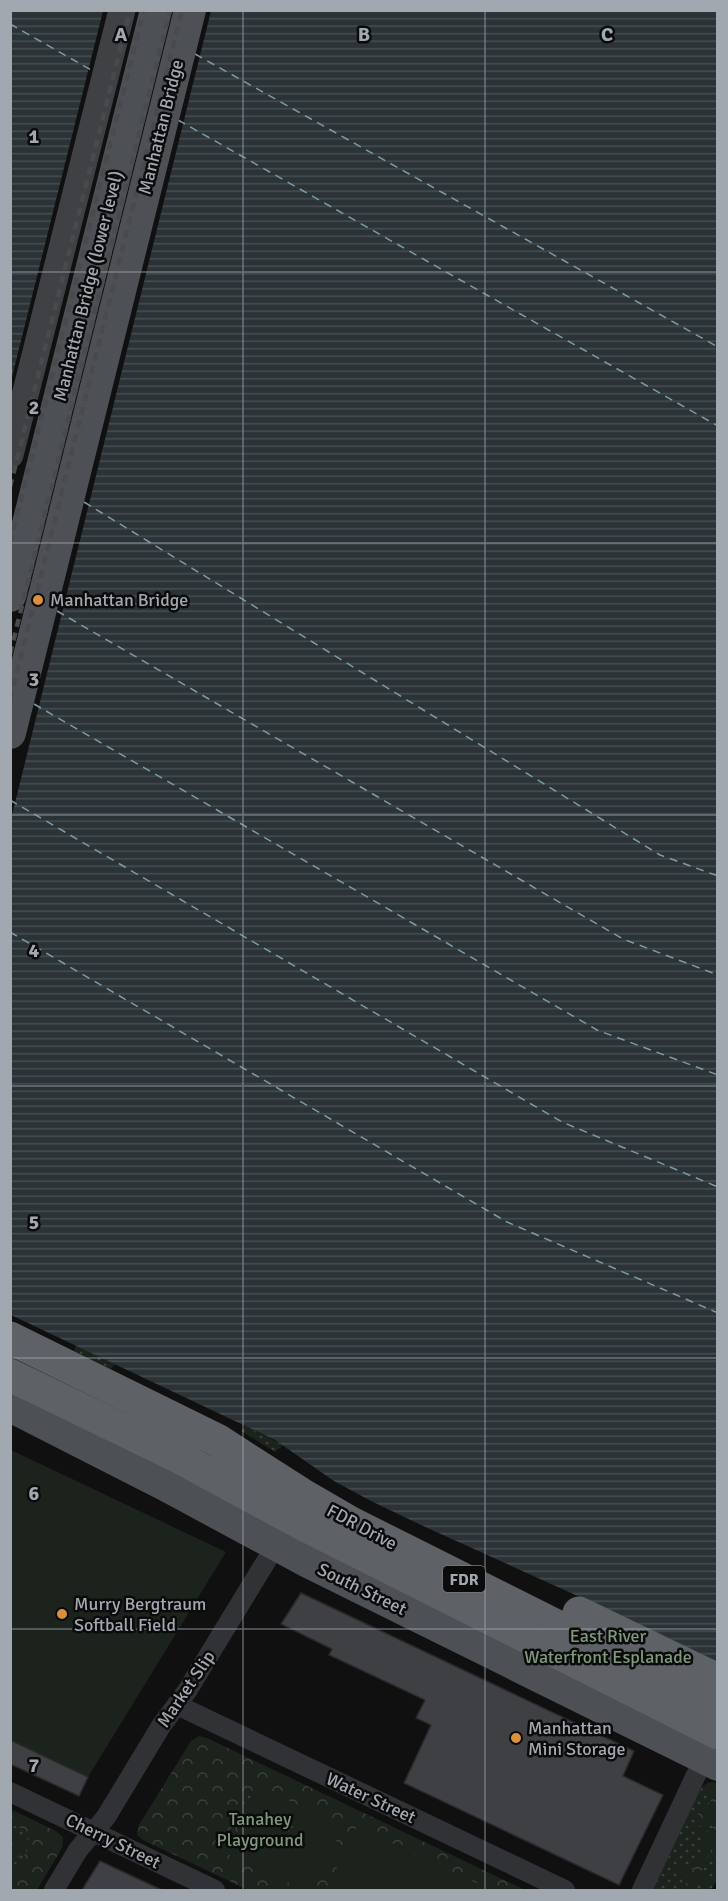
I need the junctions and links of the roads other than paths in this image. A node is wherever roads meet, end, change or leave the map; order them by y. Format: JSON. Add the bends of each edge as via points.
{"nodes":[{"id":1,"x":122,"y":10,"type":"edge"},
{"id":2,"x":156,"y":10,"type":"edge"},
{"id":3,"x":190,"y":10,"type":"edge"},
{"id":4,"x":10,"y":455,"type":"edge"},
{"id":5,"x":10,"y":596,"type":"edge"},
{"id":6,"x":10,"y":733,"type":"edge"},
{"id":7,"x":10,"y":1338,"type":"edge"},
{"id":8,"x":10,"y":1375,"type":"edge"},
{"id":9,"x":10,"y":1406,"type":"edge"},
{"id":10,"x":217,"y":1440,"type":"junction"},
{"id":11,"x":276,"y":1545,"type":"junction"},
{"id":12,"x":717,"y":1680,"type":"edge"},
{"id":13,"x":177,"y":1705,"type":"junction"},
{"id":14,"x":717,"y":1707,"type":"edge"},
{"id":15,"x":713,"y":1752,"type":"edge"},
{"id":16,"x":10,"y":1792,"type":"edge"},
{"id":17,"x":94,"y":1832,"type":"junction"},
{"id":18,"x":54,"y":1890,"type":"edge"},
{"id":19,"x":215,"y":1890,"type":"edge"},
{"id":20,"x":565,"y":1890,"type":"edge"},
{"id":21,"x":642,"y":1890,"type":"edge"}],
"edges":[{"from":1,"to":4,"type":"main road"},
{"from":2,"to":5,"type":"main road","name":"Manhattan Bridge (lower level)"},
{"from":3,"to":6,"type":"main road","name":"Manhattan Bridge"},
{"from":7,"to":10,"type":"highway","name":"FDR Drive","number":"FDR"},
{"from":8,"to":15,"type":"highway","name":"FDR Drive","number":"FDR","via":[[179,1457]]},
{"from":9,"to":11,"type":"main road","name":"South Street"},
{"from":10,"to":12,"type":"highway"},
{"from":10,"to":14,"type":"highway","name":"FDR Drive","number":"FDR","via":[[351,1523]]},
{"from":11,"to":13,"type":"street","name":"Market Slip"},
{"from":11,"to":15,"type":"main road","name":"South Street"},
{"from":13,"to":17,"type":"street","name":"Market Slip"},
{"from":13,"to":20,"type":"street","name":"Water Street"},
{"from":15,"to":21,"type":"street"},
{"from":16,"to":17,"type":"street","name":"Cherry Street"},
{"from":17,"to":18,"type":"street","name":"Market Slip"},
{"from":17,"to":19,"type":"street","name":"Cherry Street"}]}
